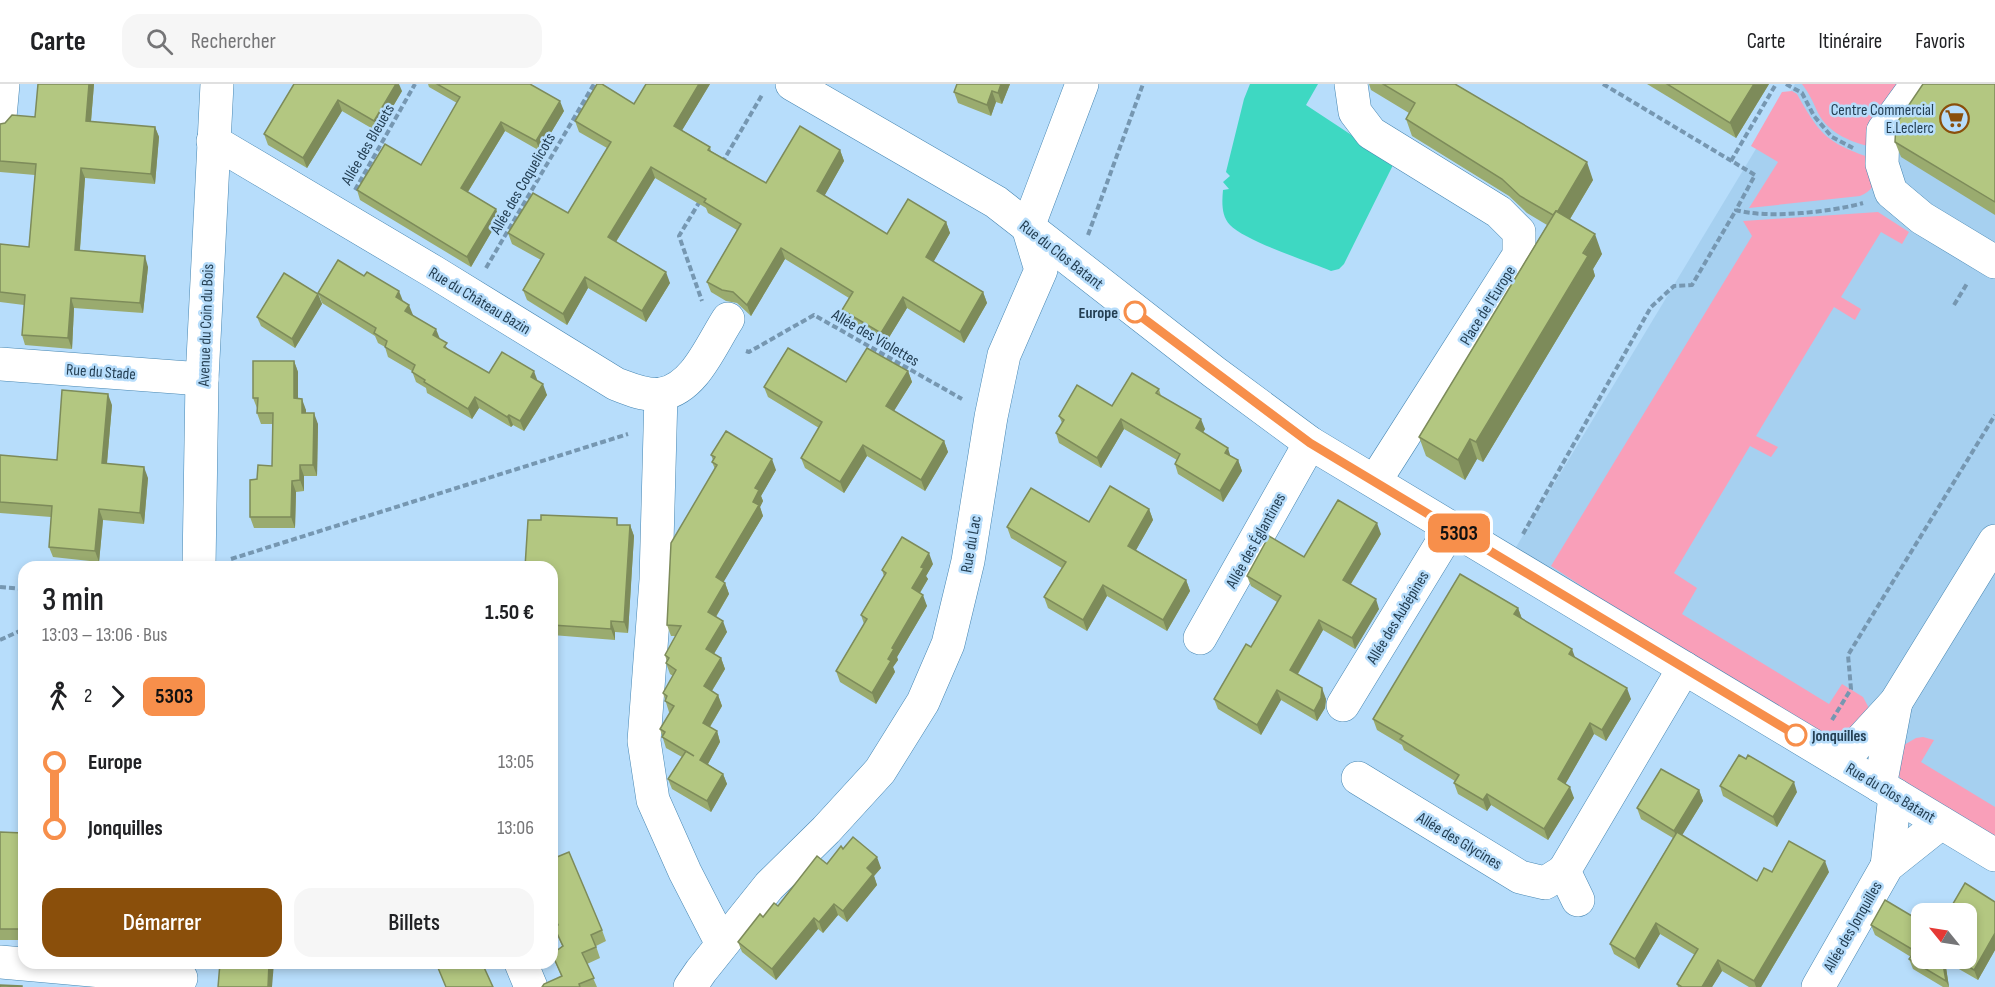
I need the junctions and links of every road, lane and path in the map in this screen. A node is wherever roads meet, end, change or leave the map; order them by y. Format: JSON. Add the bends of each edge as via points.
{"nodes":[{"id":1,"x":3,"y":84,"type":"edge"},
{"id":2,"x":216,"y":84,"type":"edge"},
{"id":3,"x":415,"y":84,"type":"edge"},
{"id":4,"x":594,"y":84,"type":"edge"},
{"id":5,"x":1082,"y":84,"type":"edge"},
{"id":6,"x":1143,"y":84,"type":"edge"},
{"id":7,"x":1351,"y":84,"type":"edge"},
{"id":8,"x":1603,"y":84,"type":"edge"},
{"id":9,"x":1776,"y":84,"type":"edge"},
{"id":10,"x":1786,"y":84,"type":"edge"},
{"id":11,"x":1917,"y":84,"type":"edge"},
{"id":12,"x":777,"y":89,"type":"edge"},
{"id":13,"x":0,"y":117,"type":"edge"},
{"id":14,"x":213,"y":141,"type":"junction"},
{"id":15,"x":1882,"y":151,"type":"junction"},
{"id":16,"x":1731,"y":161,"type":"junction"},
{"id":17,"x":721,"y":165,"type":"edge"},
{"id":18,"x":1891,"y":192,"type":"junction"},
{"id":19,"x":703,"y":195,"type":"edge"},
{"id":20,"x":1736,"y":210,"type":"junction"},
{"id":21,"x":340,"y":216,"type":"junction"},
{"id":22,"x":1028,"y":227,"type":"junction"},
{"id":23,"x":1088,"y":236,"type":"dead end"},
{"id":24,"x":1995,"y":262,"type":"edge"},
{"id":25,"x":471,"y":294,"type":"junction"},
{"id":26,"x":722,"y":329,"type":"junction"},
{"id":27,"x":0,"y":364,"type":"edge"},
{"id":28,"x":202,"y":379,"type":"junction"},
{"id":29,"x":660,"y":409,"type":"junction"},
{"id":30,"x":1995,"y":415,"type":"edge"},
{"id":31,"x":992,"y":417,"type":"junction"},
{"id":32,"x":1310,"y":443,"type":"junction"},
{"id":33,"x":1375,"y":481,"type":"junction"},
{"id":34,"x":1450,"y":528,"type":"junction"},
{"id":35,"x":1523,"y":534,"type":"dead end"},
{"id":36,"x":1995,"y":541,"type":"edge"},
{"id":37,"x":212,"y":561,"type":"edge"},
{"id":38,"x":223,"y":561,"type":"edge"},
{"id":39,"x":0,"y":587,"type":"edge"},
{"id":40,"x":18,"y":588,"type":"edge"},
{"id":41,"x":18,"y":632,"type":"edge"},
{"id":42,"x":1200,"y":638,"type":"dead end"},
{"id":43,"x":0,"y":640,"type":"edge"},
{"id":44,"x":1684,"y":668,"type":"junction"},
{"id":45,"x":1896,"y":702,"type":"junction"},
{"id":46,"x":1343,"y":705,"type":"dead end"},
{"id":47,"x":1828,"y":754,"type":"junction"},
{"id":48,"x":1358,"y":778,"type":"dead end"},
{"id":49,"x":1888,"y":790,"type":"junction"},
{"id":50,"x":1941,"y":823,"type":"junction"},
{"id":51,"x":1995,"y":855,"type":"edge"},
{"id":52,"x":1887,"y":866,"type":"junction"},
{"id":53,"x":1564,"y":871,"type":"junction"},
{"id":54,"x":1578,"y":900,"type":"dead end"},
{"id":55,"x":722,"y":944,"type":"junction"},
{"id":56,"x":0,"y":962,"type":"edge"},
{"id":57,"x":18,"y":963,"type":"edge"},
{"id":58,"x":90,"y":969,"type":"edge"},
{"id":59,"x":524,"y":969,"type":"edge"},
{"id":60,"x":181,"y":976,"type":"edge"},
{"id":61,"x":531,"y":987,"type":"edge"},
{"id":62,"x":690,"y":987,"type":"edge"},
{"id":63,"x":1818,"y":987,"type":"edge"}],
"edges":[{"from":1,"to":13,"type":"street"},
{"from":2,"to":14,"type":"street","name":"Avenue du Coin du Bois"},
{"from":3,"to":21,"type":"path","name":"Allée des Bleuets"},
{"from":4,"to":25,"type":"path","name":"Allée des Coquelicots"},
{"from":5,"to":22,"type":"street"},
{"from":6,"to":23,"type":"path"},
{"from":7,"to":33,"type":"street","name":"Place de l'Europe","via":[[1355,112],[1371,133],[1499,212],[1519,232],[1519,255]]},
{"from":8,"to":16,"type":"path"},
{"from":9,"to":16,"type":"path"},
{"from":10,"to":15,"type":"path","via":[[1802,93],[1814,116],[1832,137],[1869,152]]},
{"from":11,"to":15,"type":"street","via":[[1883,131]]},
{"from":12,"to":17,"type":"path"},
{"from":12,"to":22,"type":"street","name":"Rue du Clos Batant","via":[[996,202]]},
{"from":14,"to":21,"type":"street","name":"Rue du Château Bazin"},
{"from":14,"to":28,"type":"street","name":"Avenue du Coin du Bois"},
{"from":15,"to":18,"type":"street"},
{"from":16,"to":20,"type":"path","via":[[1755,175]]},
{"from":18,"to":20,"type":"path","via":[[1880,199],[1838,210],[1750,214]]},
{"from":18,"to":24,"type":"street","via":[[1922,218]]},
{"from":19,"to":26,"type":"path","via":[[679,236]]},
{"from":20,"to":35,"type":"path","via":[[1692,285],[1674,286],[1651,307]]},
{"from":21,"to":25,"type":"street","name":"Rue du Château Bazin"},
{"from":22,"to":31,"type":"street","name":"Rue du Lac","via":[[1041,270],[1004,355]]},
{"from":22,"to":32,"type":"street","name":"Rue du Clos Batant"},
{"from":25,"to":29,"type":"street","name":"Rue du Château Bazin","via":[[616,384],[638,392]]},
{"from":26,"to":29,"type":"street","via":[[692,377],[676,388]]},
{"from":26,"to":31,"type":"path","name":"Allée des Violettes","via":[[749,352],[814,315]]},
{"from":27,"to":28,"type":"street","name":"Rue du Stade"},
{"from":28,"to":37,"type":"street","name":"Avenue du Coin du Bois"},
{"from":29,"to":38,"type":"path"},
{"from":29,"to":55,"type":"street","via":[[656,580],[644,741],[653,800]]},
{"from":30,"to":47,"type":"path","via":[[1848,655],[1851,688]]},
{"from":31,"to":55,"type":"street","name":"Rue du Lac","via":[[966,569],[948,644],[923,702],[880,771],[770,886]]},
{"from":32,"to":33,"type":"street","name":"Rue du Clos Batant"},
{"from":32,"to":42,"type":"street","name":"Allée des Églantines"},
{"from":33,"to":34,"type":"street","name":"Rue du Clos Batant"},
{"from":34,"to":44,"type":"street","name":"Rue du Clos Batant"},
{"from":34,"to":46,"type":"street","name":"Allée des Aubépines"},
{"from":36,"to":45,"type":"street"},
{"from":39,"to":40,"type":"path"},
{"from":41,"to":43,"type":"path"},
{"from":44,"to":47,"type":"street","name":"Rue du Clos Batant"},
{"from":44,"to":53,"type":"street"},
{"from":45,"to":47,"type":"street"},
{"from":45,"to":49,"type":"street","name":"Allée des Jonquilles"},
{"from":47,"to":49,"type":"street","name":"Rue du Clos Batant"},
{"from":48,"to":53,"type":"street","name":"Allée des Glycines","via":[[1520,877],[1545,883]]},
{"from":49,"to":50,"type":"street","name":"Rue du Clos Batant"},
{"from":49,"to":52,"type":"street","name":"Allée des Jonquilles"},
{"from":50,"to":51,"type":"street","name":"Rue du Clos Batant"},
{"from":50,"to":52,"type":"street","name":"Allée des Jonquilles"},
{"from":52,"to":63,"type":"street","name":"Allée des Jonquilles"},
{"from":53,"to":54,"type":"street"},
{"from":55,"to":62,"type":"street","name":"Rue du Lac"},
{"from":56,"to":57,"type":"street"},
{"from":58,"to":60,"type":"street"},
{"from":59,"to":61,"type":"street"}]}
